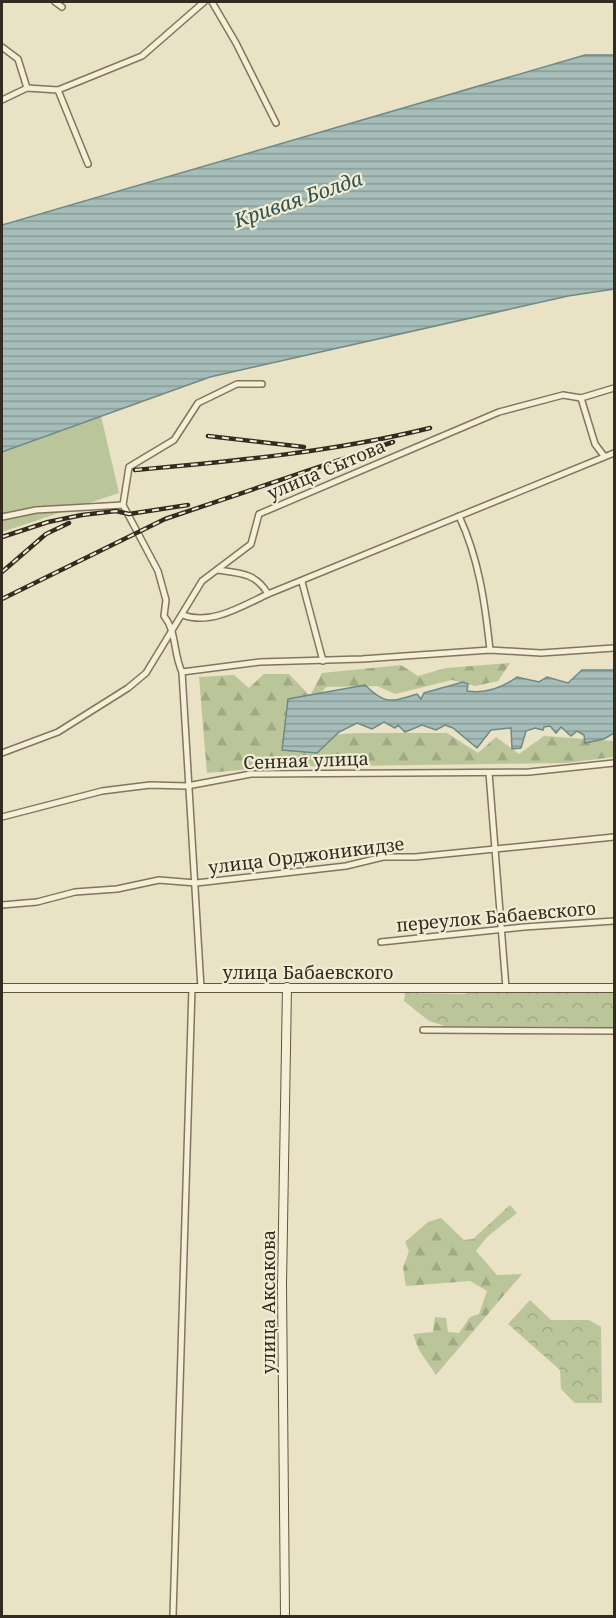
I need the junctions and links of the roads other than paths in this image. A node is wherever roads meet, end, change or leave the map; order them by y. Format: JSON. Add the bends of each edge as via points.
{"nodes":[{"id":1,"x":55,"y":2,"type":"edge"},
{"id":2,"x":194,"y":2,"type":"edge"},
{"id":3,"x":212,"y":2,"type":"edge"},
{"id":4,"x":203,"y":4,"type":"edge"},
{"id":5,"x":62,"y":7,"type":"dead end"},
{"id":6,"x":2,"y":47,"type":"edge"},
{"id":7,"x":27,"y":88,"type":"junction"},
{"id":8,"x":58,"y":90,"type":"junction"},
{"id":9,"x":2,"y":100,"type":"edge"},
{"id":10,"x":276,"y":123,"type":"dead end"},
{"id":11,"x":88,"y":164,"type":"dead end"},
{"id":12,"x":262,"y":384,"type":"dead end"},
{"id":13,"x":615,"y":388,"type":"edge"},
{"id":14,"x":581,"y":398,"type":"junction"},
{"id":15,"x":615,"y":453,"type":"edge"},
{"id":16,"x":604,"y":456,"type":"junction"},
{"id":17,"x":123,"y":505,"type":"junction"},
{"id":18,"x":459,"y":516,"type":"junction"},
{"id":19,"x":2,"y":517,"type":"edge"},
{"id":20,"x":217,"y":570,"type":"junction"},
{"id":21,"x":302,"y":582,"type":"junction"},
{"id":22,"x":268,"y":594,"type":"junction"},
{"id":23,"x":183,"y":615,"type":"junction"},
{"id":24,"x":173,"y":631,"type":"junction"},
{"id":25,"x":615,"y":648,"type":"edge"},
{"id":26,"x":490,"y":650,"type":"junction"},
{"id":27,"x":323,"y":661,"type":"junction"},
{"id":28,"x":182,"y":672,"type":"junction"},
{"id":29,"x":2,"y":753,"type":"edge"},
{"id":30,"x":615,"y":763,"type":"edge"},
{"id":31,"x":489,"y":773,"type":"junction"},
{"id":32,"x":187,"y":786,"type":"junction"},
{"id":33,"x":2,"y":817,"type":"edge"},
{"id":34,"x":615,"y":837,"type":"edge"},
{"id":35,"x":494,"y":850,"type":"junction"},
{"id":36,"x":196,"y":882,"type":"junction"},
{"id":37,"x":2,"y":905,"type":"edge"},
{"id":38,"x":615,"y":921,"type":"edge"},
{"id":39,"x":502,"y":929,"type":"junction"},
{"id":40,"x":381,"y":942,"type":"dead end"},
{"id":41,"x":287,"y":987,"type":"junction"},
{"id":42,"x":2,"y":988,"type":"edge"},
{"id":43,"x":192,"y":988,"type":"junction"},
{"id":44,"x":201,"y":988,"type":"junction"},
{"id":45,"x":506,"y":988,"type":"junction"},
{"id":46,"x":615,"y":988,"type":"edge"},
{"id":47,"x":423,"y":1030,"type":"dead end"},
{"id":48,"x":615,"y":1031,"type":"edge"},
{"id":49,"x":173,"y":1617,"type":"edge"},
{"id":50,"x":285,"y":1617,"type":"edge"}],
"edges":[{"from":1,"to":5,"type":"street"},
{"from":2,"to":4,"type":"street"},
{"from":3,"to":10,"type":"street"},
{"from":4,"to":8,"type":"street","via":[[142,56]]},
{"from":6,"to":7,"type":"street","via":[[18,58]]},
{"from":7,"to":8,"type":"street"},
{"from":7,"to":9,"type":"street"},
{"from":8,"to":11,"type":"street"},
{"from":12,"to":17,"type":"street","via":[[237,384],[198,403],[174,440],[129,467]]},
{"from":13,"to":14,"type":"street","name":"улица Сытова"},
{"from":14,"to":16,"type":"street","via":[[595,444]]},
{"from":14,"to":20,"type":"street","name":"улица Сытова","via":[[563,395],[499,412],[259,514],[251,544]]},
{"from":15,"to":16,"type":"street"},
{"from":16,"to":18,"type":"street"},
{"from":17,"to":19,"type":"street","via":[[36,510]]},
{"from":17,"to":24,"type":"street","via":[[158,571],[166,600],[164,616]]},
{"from":18,"to":21,"type":"street","via":[[382,545]]},
{"from":18,"to":26,"type":"street","via":[[470,539],[484,591]]},
{"from":20,"to":22,"type":"street","via":[[251,575]]},
{"from":20,"to":23,"type":"street","name":"улица Сытова","via":[[202,582]]},
{"from":21,"to":22,"type":"street"},
{"from":21,"to":27,"type":"street"},
{"from":22,"to":23,"type":"street","via":[[219,615]]},
{"from":23,"to":24,"type":"street","name":"улица Сытова"},
{"from":24,"to":28,"type":"street","via":[[174,656]]},
{"from":24,"to":29,"type":"street","name":"улица Сытова","via":[[146,673],[129,688],[58,732]]},
{"from":25,"to":26,"type":"street","via":[[541,653]]},
{"from":26,"to":27,"type":"street"},
{"from":27,"to":28,"type":"street","via":[[260,662]]},
{"from":28,"to":32,"type":"street"},
{"from":30,"to":31,"type":"street","name":"Сенная улица"},
{"from":31,"to":32,"type":"street","name":"Сенная улица","via":[[251,774]]},
{"from":31,"to":35,"type":"street"},
{"from":32,"to":33,"type":"street","name":"Сенная улица","via":[[150,785],[102,791]]},
{"from":32,"to":36,"type":"street"},
{"from":34,"to":35,"type":"street","name":"улица Орджоникидзе"},
{"from":35,"to":36,"type":"street","name":"улица Орджоникидзе","via":[[383,857],[346,866]]},
{"from":35,"to":39,"type":"street"},
{"from":36,"to":37,"type":"street","name":"улица Орджоникидзе","via":[[159,880]]},
{"from":36,"to":44,"type":"street"},
{"from":38,"to":39,"type":"street","name":"переулок Бабаевского"},
{"from":39,"to":40,"type":"street","name":"переулок Бабаевского"},
{"from":39,"to":45,"type":"street"},
{"from":41,"to":44,"type":"main road","name":"улица Бабаевского"},
{"from":41,"to":45,"type":"main road","name":"улица Бабаевского"},
{"from":41,"to":50,"type":"main road","name":"улица Аксакова","via":[[282,1286]]},
{"from":42,"to":43,"type":"main road","name":"улица Бабаевского"},
{"from":43,"to":44,"type":"main road","name":"улица Бабаевского"},
{"from":43,"to":49,"type":"street"},
{"from":45,"to":46,"type":"main road","name":"улица Бабаевского"},
{"from":47,"to":48,"type":"street"}]}
